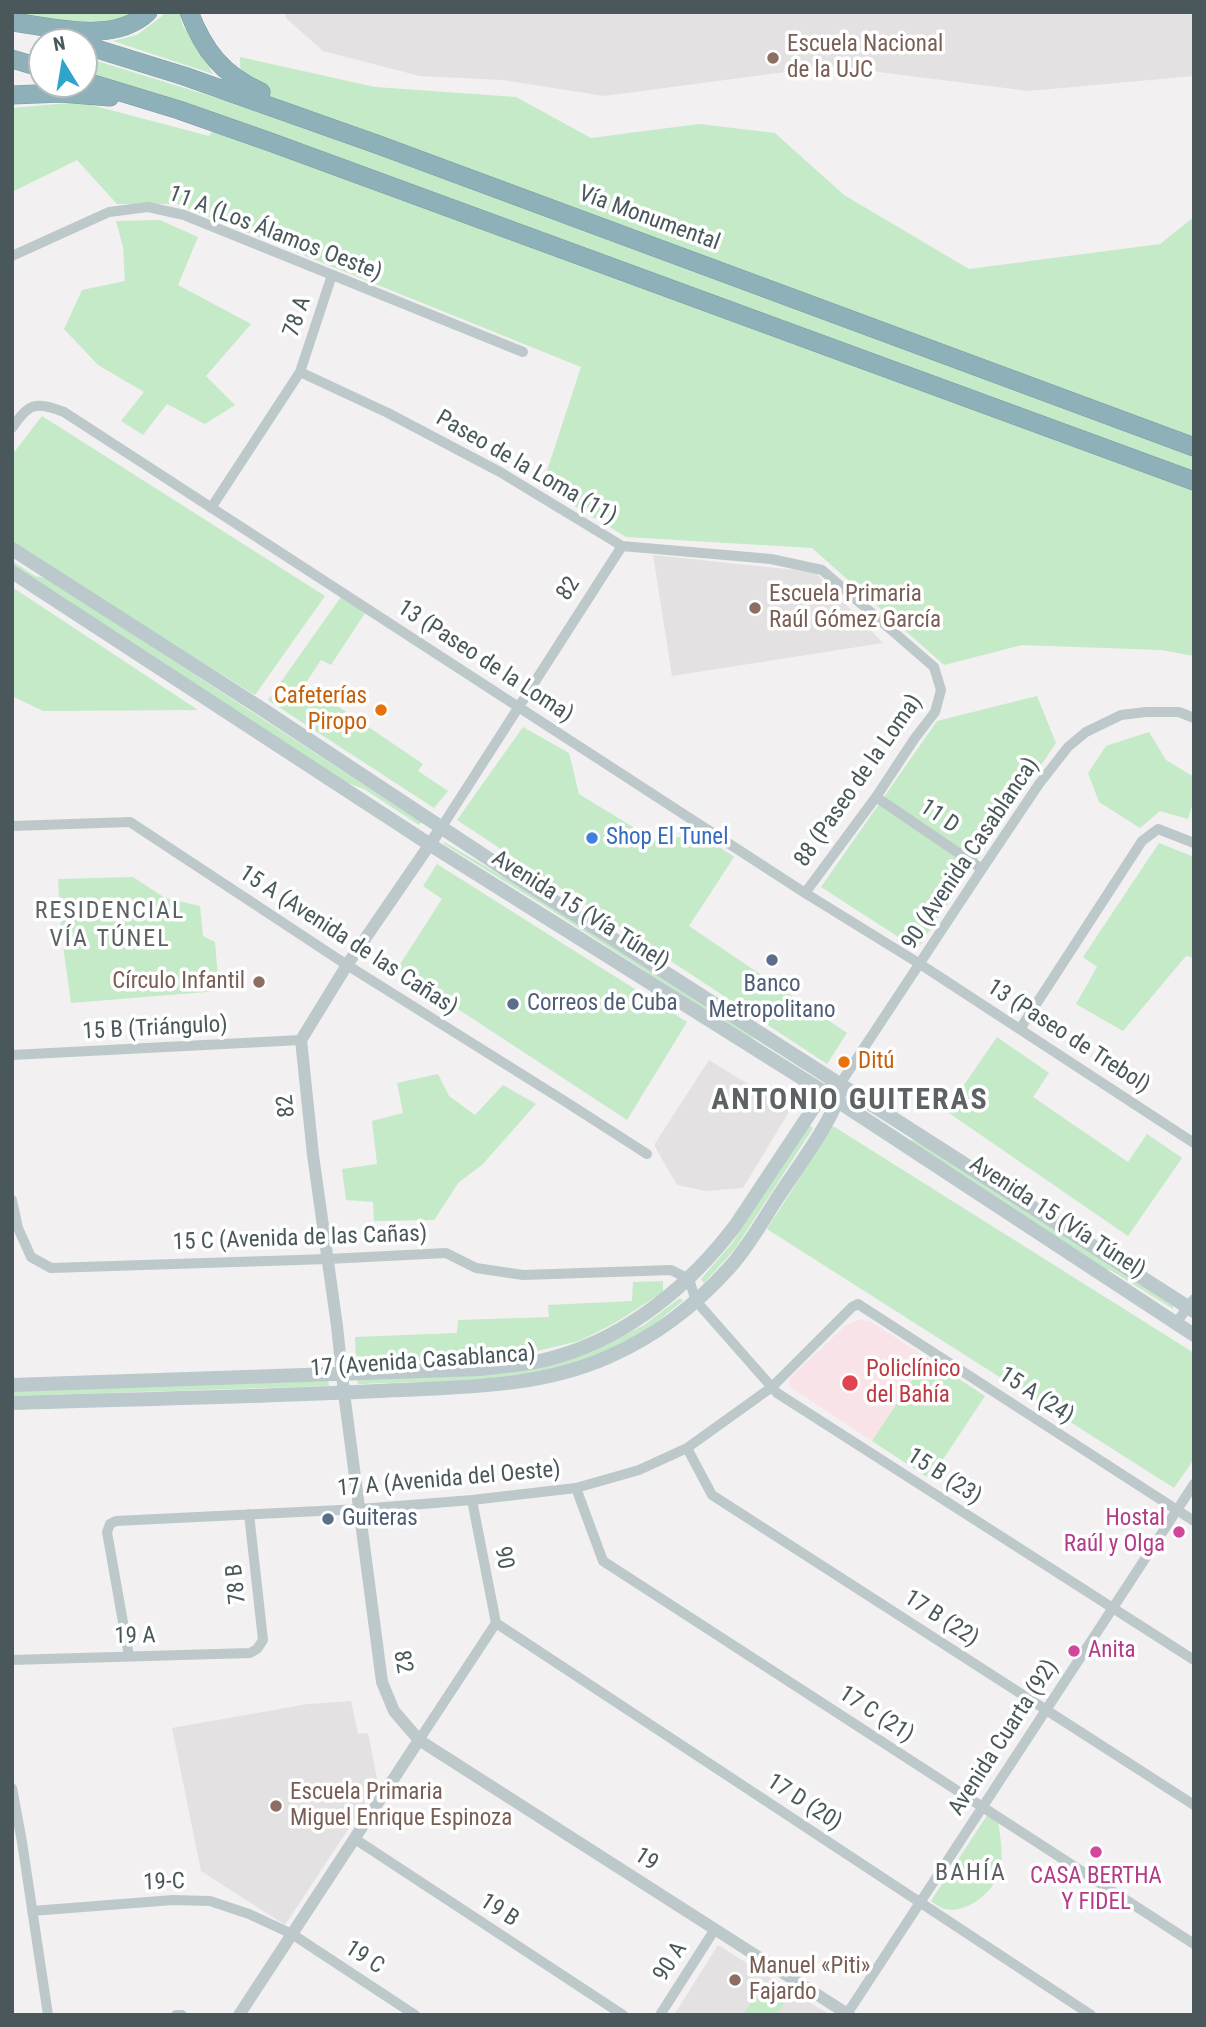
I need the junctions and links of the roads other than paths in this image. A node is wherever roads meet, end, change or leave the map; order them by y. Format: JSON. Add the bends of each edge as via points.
{"nodes":[{"id":1,"x":148,"y":12,"type":"edge"},
{"id":2,"x":189,"y":12,"type":"edge"},
{"id":3,"x":12,"y":24,"type":"edge"},
{"id":4,"x":98,"y":49,"type":"edge"},
{"id":5,"x":98,"y":85,"type":"edge"},
{"id":6,"x":12,"y":95,"type":"edge"},
{"id":7,"x":178,"y":110,"type":"junction"},
{"id":8,"x":379,"y":145,"type":"junction"},
{"id":9,"x":12,"y":256,"type":"edge"},
{"id":10,"x":332,"y":275,"type":"junction"},
{"id":11,"x":523,"y":352,"type":"dead end"},
{"id":12,"x":300,"y":372,"type":"junction"},
{"id":13,"x":12,"y":428,"type":"edge"},
{"id":14,"x":1194,"y":447,"type":"edge"},
{"id":15,"x":1194,"y":481,"type":"edge"},
{"id":16,"x":211,"y":508,"type":"junction"},
{"id":17,"x":622,"y":546,"type":"junction"},
{"id":18,"x":12,"y":549,"type":"edge"},
{"id":19,"x":12,"y":572,"type":"edge"},
{"id":20,"x":941,"y":690,"type":"joint"},
{"id":21,"x":518,"y":707,"type":"junction"},
{"id":22,"x":1194,"y":718,"type":"edge"},
{"id":23,"x":876,"y":797,"type":"junction"},
{"id":24,"x":12,"y":825,"type":"edge"},
{"id":25,"x":440,"y":828,"type":"junction"},
{"id":26,"x":1194,"y":843,"type":"edge"},
{"id":27,"x":429,"y":844,"type":"junction"},
{"id":28,"x":982,"y":869,"type":"junction"},
{"id":29,"x":805,"y":892,"type":"junction"},
{"id":30,"x":920,"y":964,"type":"junction"},
{"id":31,"x":347,"y":965,"type":"junction"},
{"id":32,"x":1020,"y":1029,"type":"junction"},
{"id":33,"x":301,"y":1041,"type":"junction"},
{"id":34,"x":12,"y":1055,"type":"edge"},
{"id":35,"x":840,"y":1084,"type":"junction"},
{"id":36,"x":824,"y":1092,"type":"junction"},
{"id":37,"x":838,"y":1101,"type":"junction"},
{"id":38,"x":1194,"y":1143,"type":"edge"},
{"id":39,"x":647,"y":1154,"type":"dead end"},
{"id":40,"x":12,"y":1200,"type":"edge"},
{"id":41,"x":328,"y":1259,"type":"junction"},
{"id":42,"x":689,"y":1279,"type":"junction"},
{"id":43,"x":696,"y":1301,"type":"junction"},
{"id":44,"x":858,"y":1304,"type":"joint"},
{"id":45,"x":1192,"y":1306,"type":"edge"},
{"id":46,"x":1176,"y":1323,"type":"junction"},
{"id":47,"x":1194,"y":1335,"type":"edge"},
{"id":48,"x":343,"y":1374,"type":"junction"},
{"id":49,"x":12,"y":1385,"type":"edge"},
{"id":50,"x":772,"y":1387,"type":"junction"},
{"id":51,"x":344,"y":1393,"type":"junction"},
{"id":52,"x":12,"y":1403,"type":"edge"},
{"id":53,"x":687,"y":1448,"type":"junction"},
{"id":54,"x":1194,"y":1485,"type":"edge"},
{"id":55,"x":576,"y":1488,"type":"junction"},
{"id":56,"x":472,"y":1500,"type":"junction"},
{"id":57,"x":360,"y":1509,"type":"junction"},
{"id":58,"x":1177,"y":1510,"type":"junction"},
{"id":59,"x":249,"y":1514,"type":"junction"},
{"id":60,"x":1194,"y":1521,"type":"edge"},
{"id":61,"x":1113,"y":1608,"type":"junction"},
{"id":62,"x":496,"y":1623,"type":"junction"},
{"id":63,"x":257,"y":1649,"type":"joint"},
{"id":64,"x":129,"y":1656,"type":"junction"},
{"id":65,"x":12,"y":1660,"type":"edge"},
{"id":66,"x":1194,"y":1660,"type":"edge"},
{"id":67,"x":1046,"y":1710,"type":"junction"},
{"id":68,"x":419,"y":1740,"type":"junction"},
{"id":69,"x":12,"y":1788,"type":"edge"},
{"id":70,"x":1194,"y":1805,"type":"edge"},
{"id":71,"x":983,"y":1807,"type":"junction"},
{"id":72,"x":355,"y":1839,"type":"junction"},
{"id":73,"x":920,"y":1902,"type":"junction"},
{"id":74,"x":32,"y":1911,"type":"junction"},
{"id":75,"x":715,"y":1929,"type":"junction"},
{"id":76,"x":292,"y":1934,"type":"junction"},
{"id":77,"x":1194,"y":1944,"type":"edge"},
{"id":78,"x":848,"y":2014,"type":"edge"},
{"id":79,"x":48,"y":2015,"type":"edge"},
{"id":80,"x":239,"y":2015,"type":"edge"},
{"id":81,"x":415,"y":2015,"type":"edge"},
{"id":82,"x":623,"y":2015,"type":"edge"},
{"id":83,"x":660,"y":2015,"type":"edge"},
{"id":84,"x":1091,"y":2015,"type":"edge"}],
"edges":[{"from":1,"to":3,"type":"highway","via":[[113,30]]},
{"from":2,"to":8,"type":"highway","via":[[208,51],[241,83]]},
{"from":4,"to":8,"type":"highway","name":"Vía Monumental"},
{"from":5,"to":7,"type":"highway"},
{"from":6,"to":7,"type":"highway","via":[[104,96]]},
{"from":7,"to":15,"type":"highway"},
{"from":8,"to":14,"type":"highway","name":"Vía Monumental"},
{"from":9,"to":10,"type":"street","name":"11 A (Los Álamos Oeste)","via":[[109,212],[148,207],[184,215]]},
{"from":10,"to":11,"type":"street","name":"11 A (Los Álamos Oeste)"},
{"from":10,"to":12,"type":"street","name":"78 A"},
{"from":12,"to":16,"type":"street","name":"78 A"},
{"from":12,"to":17,"type":"street","name":"Paseo de la Loma (11)","via":[[500,472]]},
{"from":13,"to":16,"type":"street","name":"13 (Paseo de la Loma)","via":[[25,410],[36,405],[64,412]]},
{"from":16,"to":21,"type":"street","name":"13 (Paseo de la Loma)"},
{"from":17,"to":20,"type":"street","name":"Paseo de la Loma (11)","via":[[771,559],[821,569],[934,667]]},
{"from":17,"to":21,"type":"street","name":"82"},
{"from":18,"to":25,"type":"main road","name":"Avenida 15 (Vía Túnel)"},
{"from":19,"to":27,"type":"main road","name":"Avenida 15 (Vía Túnel)"},
{"from":20,"to":23,"type":"street","name":"88 (Paseo de la Loma)","via":[[935,712]]},
{"from":21,"to":25,"type":"street","name":"82"},
{"from":21,"to":29,"type":"street","name":"13 (Paseo de la Loma)"},
{"from":22,"to":28,"type":"street","name":"90 (Avenida Casablanca)","via":[[1179,712],[1146,712],[1121,716],[1086,732],[1060,756]]},
{"from":23,"to":28,"type":"street","name":"11 D"},
{"from":23,"to":29,"type":"street","name":"88 (Paseo de la Loma)"},
{"from":24,"to":31,"type":"street","name":"15 A (Avenida de las Cañas)","via":[[130,822]]},
{"from":25,"to":27,"type":"street","name":"82"},
{"from":25,"to":35,"type":"main road","name":"Avenida 15 (Vía Túnel)"},
{"from":26,"to":32,"type":"street","via":[[1158,828],[1138,845]]},
{"from":27,"to":31,"type":"street","name":"82"},
{"from":27,"to":36,"type":"main road","name":"Avenida 15 (Vía Túnel)"},
{"from":28,"to":30,"type":"street","name":"90 (Avenida Casablanca)"},
{"from":29,"to":30,"type":"street","name":"13 (Paseo de la Loma)"},
{"from":30,"to":32,"type":"street","name":"13 (Paseo de Trebol)"},
{"from":30,"to":35,"type":"street","name":"90 (Avenida Casablanca)"},
{"from":31,"to":33,"type":"street","name":"82"},
{"from":31,"to":39,"type":"street","name":"15 A (Avenida de las Cañas)"},
{"from":32,"to":38,"type":"street","name":"13 (Paseo de Trebol)"},
{"from":33,"to":34,"type":"street","name":"15 B (Triángulo)"},
{"from":33,"to":41,"type":"street","name":"82"},
{"from":35,"to":36,"type":"main road","name":"17 (Avenida Casablanca)"},
{"from":35,"to":37,"type":"main road","name":"17 (Avenida Casablanca)"},
{"from":35,"to":45,"type":"main road","name":"Avenida 15 (Vía Túnel)"},
{"from":36,"to":37,"type":"main road","name":"Avenida 15 (Vía Túnel)"},
{"from":36,"to":42,"type":"main road","name":"17 (Avenida Casablanca)","via":[[720,1246]]},
{"from":37,"to":43,"type":"main road","name":"17 (Avenida Casablanca)","via":[[753,1236]]},
{"from":37,"to":46,"type":"main road","name":"Avenida 15 (Vía Túnel)"},
{"from":40,"to":41,"type":"street","name":"15 C (Avenida de las Cañas)","via":[[31,1257],[51,1268]]},
{"from":41,"to":42,"type":"street","name":"15 C (Avenida de las Cañas)","via":[[446,1253],[476,1268],[523,1275],[663,1269]]},
{"from":41,"to":48,"type":"street","name":"82"},
{"from":42,"to":43,"type":"street"},
{"from":42,"to":48,"type":"main road","name":"17 (Avenida Casablanca)","via":[[638,1318],[559,1357],[480,1369]]},
{"from":43,"to":50,"type":"street","name":"15 B (23)"},
{"from":43,"to":51,"type":"main road","name":"17 (Avenida Casablanca)","via":[[639,1342],[570,1371],[483,1386]]},
{"from":44,"to":50,"type":"street","name":"17 A (Avenida del Oeste)"},
{"from":44,"to":58,"type":"street","name":"15 A (24)"},
{"from":45,"to":46,"type":"street"},
{"from":46,"to":47,"type":"main road","name":"Avenida 15 (Vía Túnel)"},
{"from":48,"to":49,"type":"main road","name":"17 (Avenida Casablanca)"},
{"from":48,"to":51,"type":"street","name":"82"},
{"from":50,"to":53,"type":"street","name":"17 A (Avenida del Oeste)"},
{"from":50,"to":61,"type":"street","name":"15 B (23)"},
{"from":51,"to":52,"type":"main road","name":"17 (Avenida Casablanca)"},
{"from":51,"to":57,"type":"street","name":"82"},
{"from":53,"to":55,"type":"street","name":"17 A (Avenida del Oeste)","via":[[639,1470]]},
{"from":53,"to":67,"type":"street","name":"17 B (22)","via":[[712,1495]]},
{"from":54,"to":58,"type":"street","name":"Avenida Cuarta (92)"},
{"from":55,"to":56,"type":"street","name":"17 A (Avenida del Oeste)"},
{"from":55,"to":71,"type":"street","name":"17 C (21)","via":[[603,1561]]},
{"from":56,"to":57,"type":"street","name":"17 A (Avenida del Oeste)"},
{"from":56,"to":62,"type":"street","name":"90"},
{"from":57,"to":59,"type":"street","name":"17 A (Avenida del Oeste)"},
{"from":57,"to":68,"type":"street","name":"82","via":[[382,1682],[394,1711]]},
{"from":58,"to":60,"type":"street","name":"15 A (24)"},
{"from":58,"to":61,"type":"street","name":"Avenida Cuarta (92)"},
{"from":59,"to":63,"type":"street","name":"78 B","via":[[263,1640]]},
{"from":59,"to":64,"type":"street","name":"17 A (Avenida del Oeste)","via":[[110,1524],[107,1532]]},
{"from":61,"to":66,"type":"street","name":"15 B (23)"},
{"from":61,"to":67,"type":"street","name":"Avenida Cuarta (92)"},
{"from":62,"to":68,"type":"street"},
{"from":62,"to":73,"type":"street","name":"17 D (20)"},
{"from":63,"to":64,"type":"street","name":"19 A","via":[[250,1653]]},
{"from":64,"to":65,"type":"street","name":"19 A"},
{"from":67,"to":70,"type":"street","name":"17 B (22)"},
{"from":67,"to":71,"type":"street","name":"Avenida Cuarta (92)"},
{"from":68,"to":72,"type":"street"},
{"from":68,"to":75,"type":"street","name":"19"},
{"from":69,"to":74,"type":"street"},
{"from":71,"to":73,"type":"street","name":"Avenida Cuarta (92)"},
{"from":71,"to":77,"type":"street","name":"17 C (21)"},
{"from":72,"to":76,"type":"street"},
{"from":72,"to":82,"type":"street","name":"19 B"},
{"from":73,"to":78,"type":"street","name":"Avenida Cuarta (92)"},
{"from":73,"to":84,"type":"street","name":"17 D (20)"},
{"from":74,"to":76,"type":"street","name":"19-C","via":[[210,1901]]},
{"from":74,"to":79,"type":"street"},
{"from":75,"to":78,"type":"street","name":"19"},
{"from":75,"to":83,"type":"street","name":"90 A"},
{"from":76,"to":80,"type":"street"},
{"from":76,"to":81,"type":"street","name":"19 C"}]}
